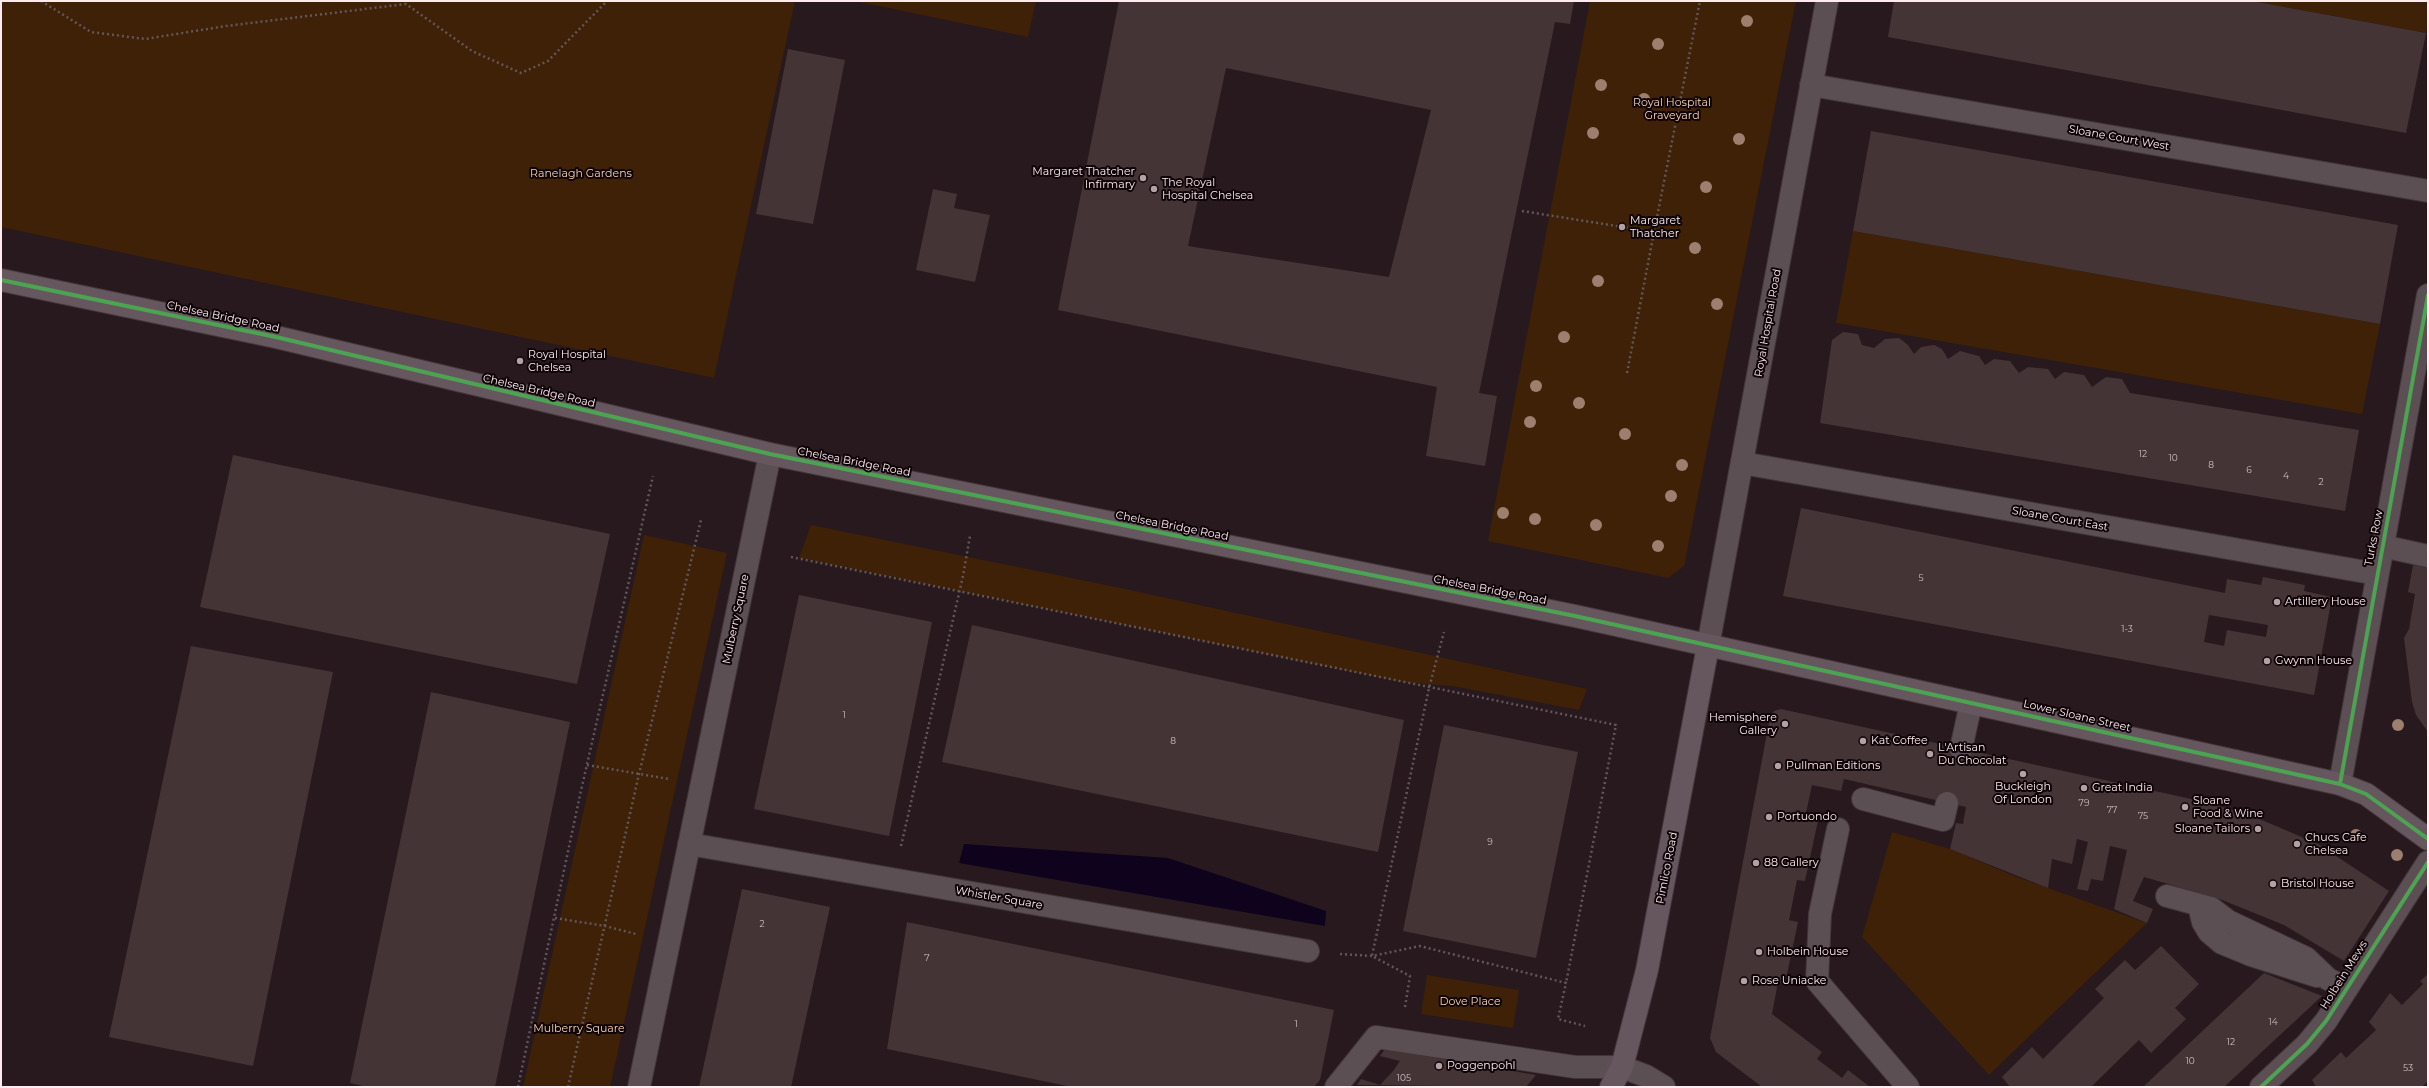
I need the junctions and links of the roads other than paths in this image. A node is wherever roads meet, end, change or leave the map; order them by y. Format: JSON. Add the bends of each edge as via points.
{"nodes":[{"id":1,"x":1827,"y":1,"type":"edge"},
{"id":2,"x":1811,"y":85,"type":"junction"},
{"id":3,"x":2428,"y":190,"type":"edge"},
{"id":4,"x":1,"y":280,"type":"edge"},
{"id":5,"x":2428,"y":295,"type":"edge"},
{"id":6,"x":770,"y":454,"type":"junction"},
{"id":7,"x":1742,"y":463,"type":"junction"},
{"id":8,"x":2382,"y":546,"type":"junction"},
{"id":9,"x":2428,"y":556,"type":"edge"},
{"id":10,"x":2377,"y":574,"type":"junction"},
{"id":11,"x":1708,"y":646,"type":"junction"},
{"id":12,"x":1971,"y":703,"type":"junction"},
{"id":13,"x":1961,"y":749,"type":"dead end"},
{"id":14,"x":2340,"y":784,"type":"junction"},
{"id":15,"x":1863,"y":799,"type":"dead end"},
{"id":16,"x":1947,"y":803,"type":"dead end"},
{"id":17,"x":1838,"y":829,"type":"dead end"},
{"id":18,"x":2428,"y":839,"type":"edge"},
{"id":19,"x":689,"y":844,"type":"junction"},
{"id":20,"x":2428,"y":862,"type":"edge"},
{"id":21,"x":2167,"y":896,"type":"dead end"},
{"id":22,"x":2201,"y":914,"type":"dead end"},
{"id":23,"x":1308,"y":951,"type":"road end"},
{"id":24,"x":2338,"y":984,"type":"junction"},
{"id":25,"x":1622,"y":1067,"type":"junction"},
{"id":26,"x":639,"y":1087,"type":"edge"},
{"id":27,"x":1336,"y":1087,"type":"edge"},
{"id":28,"x":1611,"y":1087,"type":"edge"},
{"id":29,"x":1664,"y":1087,"type":"edge"},
{"id":30,"x":1908,"y":1087,"type":"edge"},
{"id":31,"x":2261,"y":1087,"type":"edge"}],
"edges":[{"from":1,"to":2,"type":"street","name":"Royal Hospital Road"},
{"from":2,"to":3,"type":"street","name":"Sloane Court West"},
{"from":2,"to":7,"type":"street","name":"Royal Hospital Road"},
{"from":4,"to":6,"type":"main road","name":"Chelsea Bridge Road","via":[[276,337]]},
{"from":5,"to":8,"type":"street","name":"Turks Row"},
{"from":6,"to":11,"type":"main road","name":"Chelsea Bridge Road","via":[[1567,615]]},
{"from":6,"to":19,"type":"street","name":"Mulberry Square"},
{"from":7,"to":10,"type":"street","name":"Sloane Court East"},
{"from":7,"to":11,"type":"street","name":"Royal Hospital Road"},
{"from":8,"to":9,"type":"street"},
{"from":8,"to":10,"type":"street","name":"Turks Row"},
{"from":10,"to":14,"type":"street","name":"Turks Row"},
{"from":11,"to":12,"type":"main road","name":"Lower Sloane Street"},
{"from":11,"to":25,"type":"main road","name":"Pimlico Road","via":[[1649,962]]},
{"from":12,"to":13,"type":"street"},
{"from":12,"to":14,"type":"main road","name":"Lower Sloane Street"},
{"from":14,"to":18,"type":"main road","name":"Lower Sloane Street","via":[[2366,794]]},
{"from":15,"to":16,"type":"street","via":[[1943,820]]},
{"from":17,"to":30,"type":"street","via":[[1820,914],[1818,980]]},
{"from":19,"to":23,"type":"street","name":"Whistler Square"},
{"from":19,"to":26,"type":"street","name":"Mulberry Square"},
{"from":20,"to":24,"type":"street","name":"Holbein Mews"},
{"from":21,"to":24,"type":"street","via":[[2211,908],[2228,921],[2306,958]]},
{"from":22,"to":24,"type":"street","via":[[2209,932],[2222,943]]},
{"from":24,"to":31,"type":"street","name":"Holbein Mews","via":[[2326,1021],[2307,1044]]},
{"from":25,"to":27,"type":"street","via":[[1575,1067],[1376,1037]]},
{"from":25,"to":28,"type":"main road","name":"Pimlico Road"},
{"from":25,"to":29,"type":"street","via":[[1646,1076]]}]}
